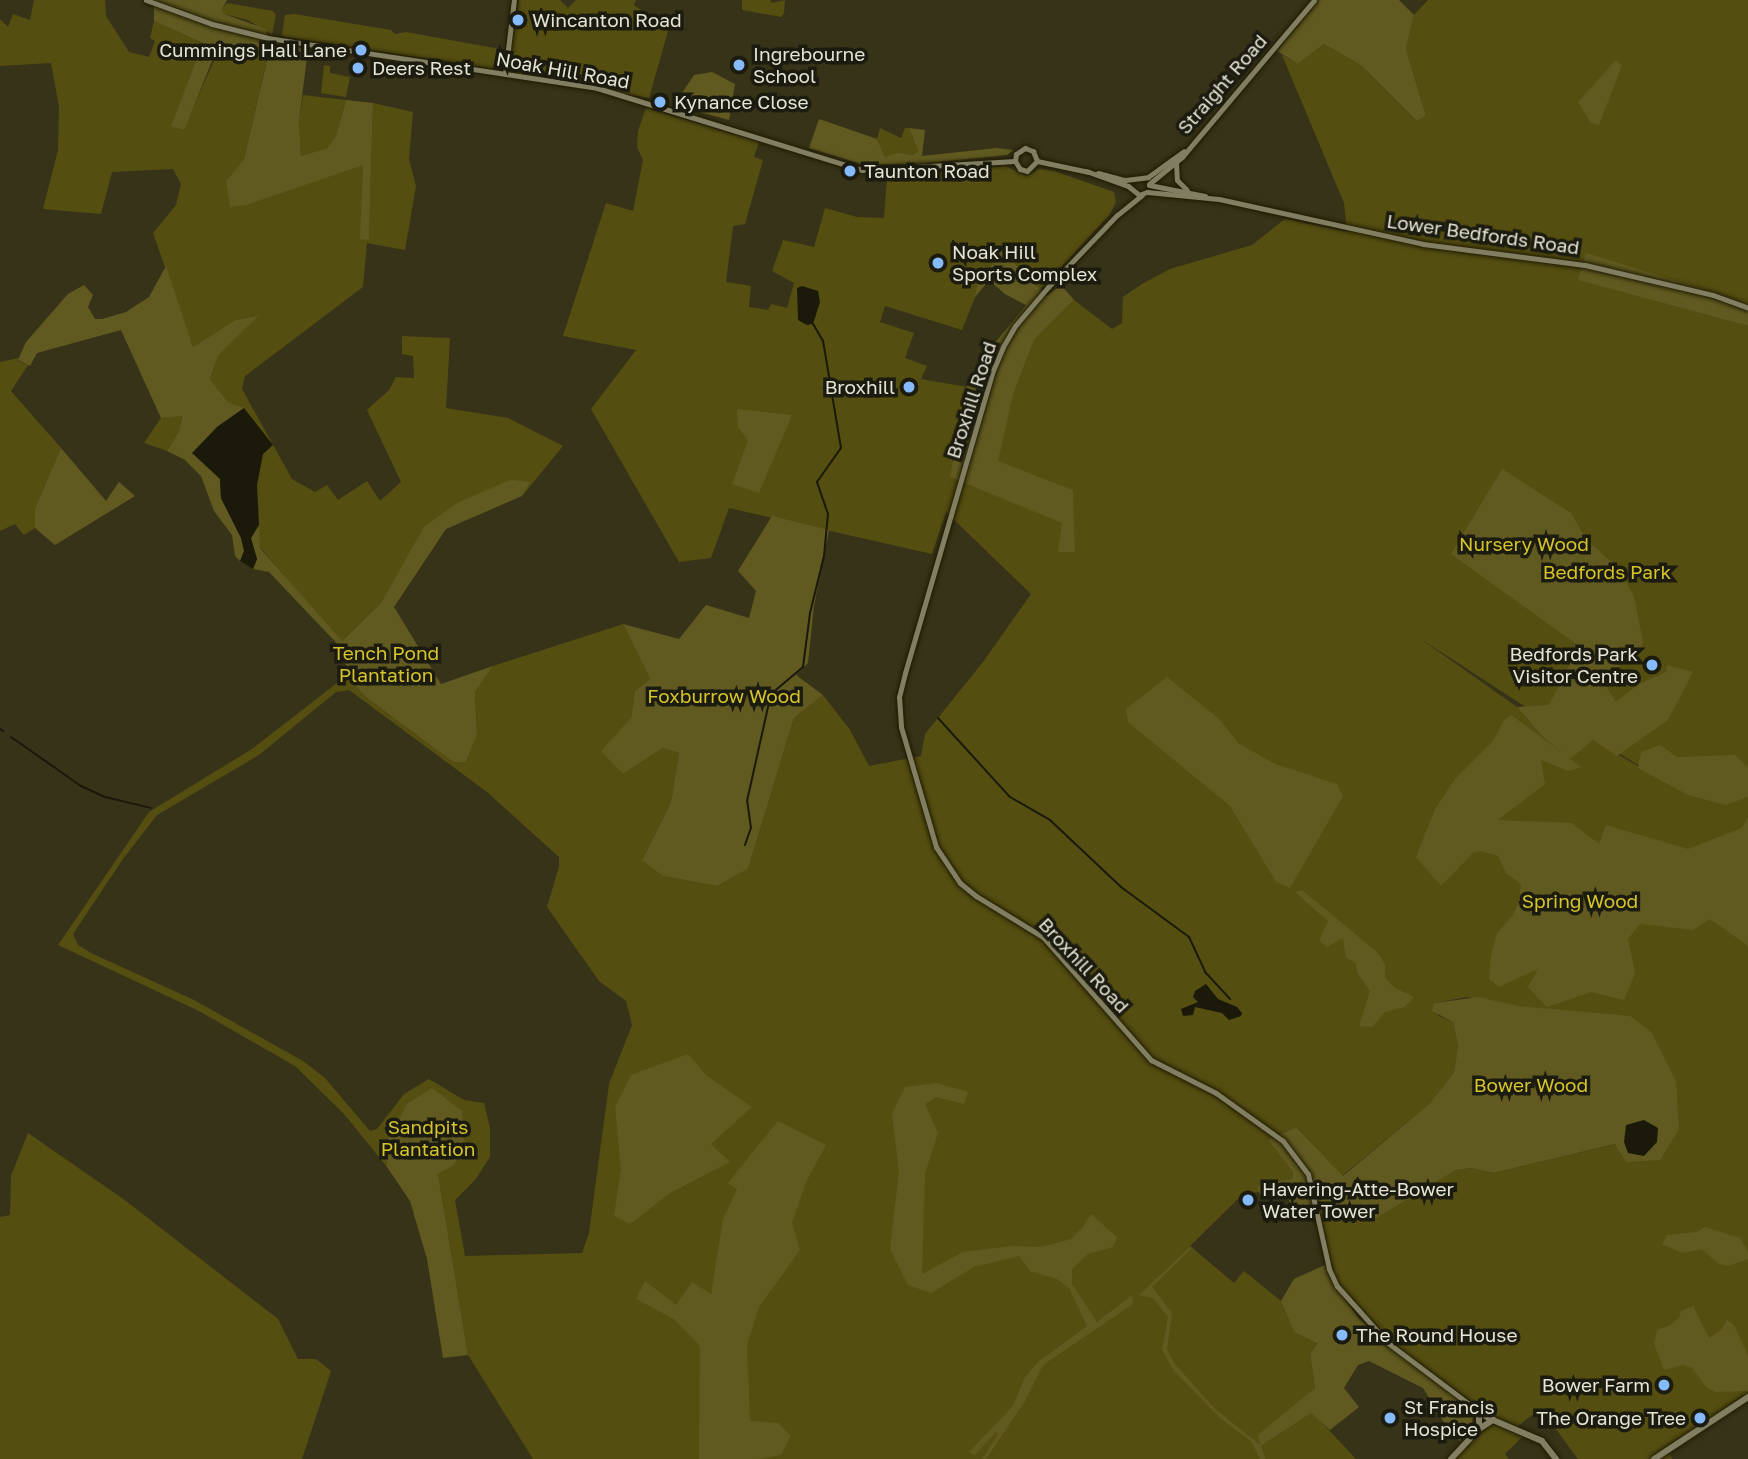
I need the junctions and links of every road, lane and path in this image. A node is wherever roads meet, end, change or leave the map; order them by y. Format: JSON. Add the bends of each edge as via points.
{"nodes":[{"id":1,"x":146,"y":0,"type":"edge"},
{"id":2,"x":514,"y":0,"type":"edge"},
{"id":3,"x":1314,"y":0,"type":"edge"},
{"id":4,"x":505,"y":74,"type":"junction"},
{"id":5,"x":1188,"y":149,"type":"junction"},
{"id":6,"x":1015,"y":161,"type":"junction"},
{"id":7,"x":1037,"y":161,"type":"junction"},
{"id":8,"x":1177,"y":163,"type":"junction"},
{"id":9,"x":1086,"y":171,"type":"junction"},
{"id":10,"x":1143,"y":178,"type":"junction"},
{"id":11,"x":1135,"y":179,"type":"junction"},
{"id":12,"x":1147,"y":189,"type":"junction"},
{"id":13,"x":1132,"y":190,"type":"junction"},
{"id":14,"x":1189,"y":191,"type":"junction"},
{"id":15,"x":1212,"y":198,"type":"junction"},
{"id":16,"x":1117,"y":215,"type":"junction"},
{"id":17,"x":1748,"y":308,"type":"edge"},
{"id":18,"x":1748,"y":1397,"type":"edge"},
{"id":19,"x":1474,"y":1407,"type":"junction"},
{"id":20,"x":1490,"y":1420,"type":"junction"},
{"id":21,"x":1479,"y":1429,"type":"junction"},
{"id":22,"x":1451,"y":1459,"type":"edge"},
{"id":23,"x":1556,"y":1459,"type":"edge"},
{"id":24,"x":1654,"y":1459,"type":"edge"}],
"edges":[{"from":1,"to":4,"type":"street","name":"Noak Hill Road","via":[[268,38]]},
{"from":2,"to":4,"type":"street"},
{"from":3,"to":5,"type":"street","name":"Straight Road"},
{"from":4,"to":6,"type":"street","name":"Noak Hill Road","via":[[597,88],[862,170]]},
{"from":5,"to":8,"type":"street","name":"Straight Road"},
{"from":5,"to":10,"type":"street","name":"Noak Hill Road"},
{"from":6,"to":7,"type":"street","name":"Noak Hill Road","via":[[1024,171]]},
{"from":6,"to":7,"type":"street","name":"Noak Hill Road","via":[[1025,148],[1033,151]]},
{"from":7,"to":9,"type":"street","name":"Noak Hill Road"},
{"from":8,"to":12,"type":"street","name":"Straight Road"},
{"from":8,"to":14,"type":"street","via":[[1177,180]]},
{"from":9,"to":11,"type":"street","name":"Noak Hill Road"},
{"from":9,"to":13,"type":"street","name":"Noak Hill Road"},
{"from":10,"to":11,"type":"street","name":"Noak Hill Road"},
{"from":10,"to":12,"type":"street"},
{"from":11,"to":13,"type":"street"},
{"from":12,"to":13,"type":"street","name":"Noak Hill Road"},
{"from":12,"to":14,"type":"street","name":"Lower Bedfords Road"},
{"from":12,"to":15,"type":"street","name":"Lower Bedfords Road"},
{"from":12,"to":16,"type":"street","name":"Broxhill Road"},
{"from":13,"to":16,"type":"street","name":"Broxhill Road"},
{"from":14,"to":15,"type":"street","name":"Lower Bedfords Road"},
{"from":15,"to":17,"type":"street","name":"Lower Bedfords Road","via":[[1423,244],[1585,264]]},
{"from":16,"to":19,"type":"street","name":"Broxhill Road","via":[[1035,302],[1003,347],[905,674],[898,712],[936,848],[948,868],[976,896],[1042,937],[1150,1059],[1216,1093],[1283,1141],[1308,1174],[1337,1286],[1388,1343]]},
{"from":18,"to":24,"type":"main road"},
{"from":19,"to":20,"type":"street","name":"Broxhill Road"},
{"from":19,"to":21,"type":"main road"},
{"from":20,"to":21,"type":"main road"},
{"from":20,"to":23,"type":"main road","via":[[1542,1441]]},
{"from":21,"to":22,"type":"main road"}]}
